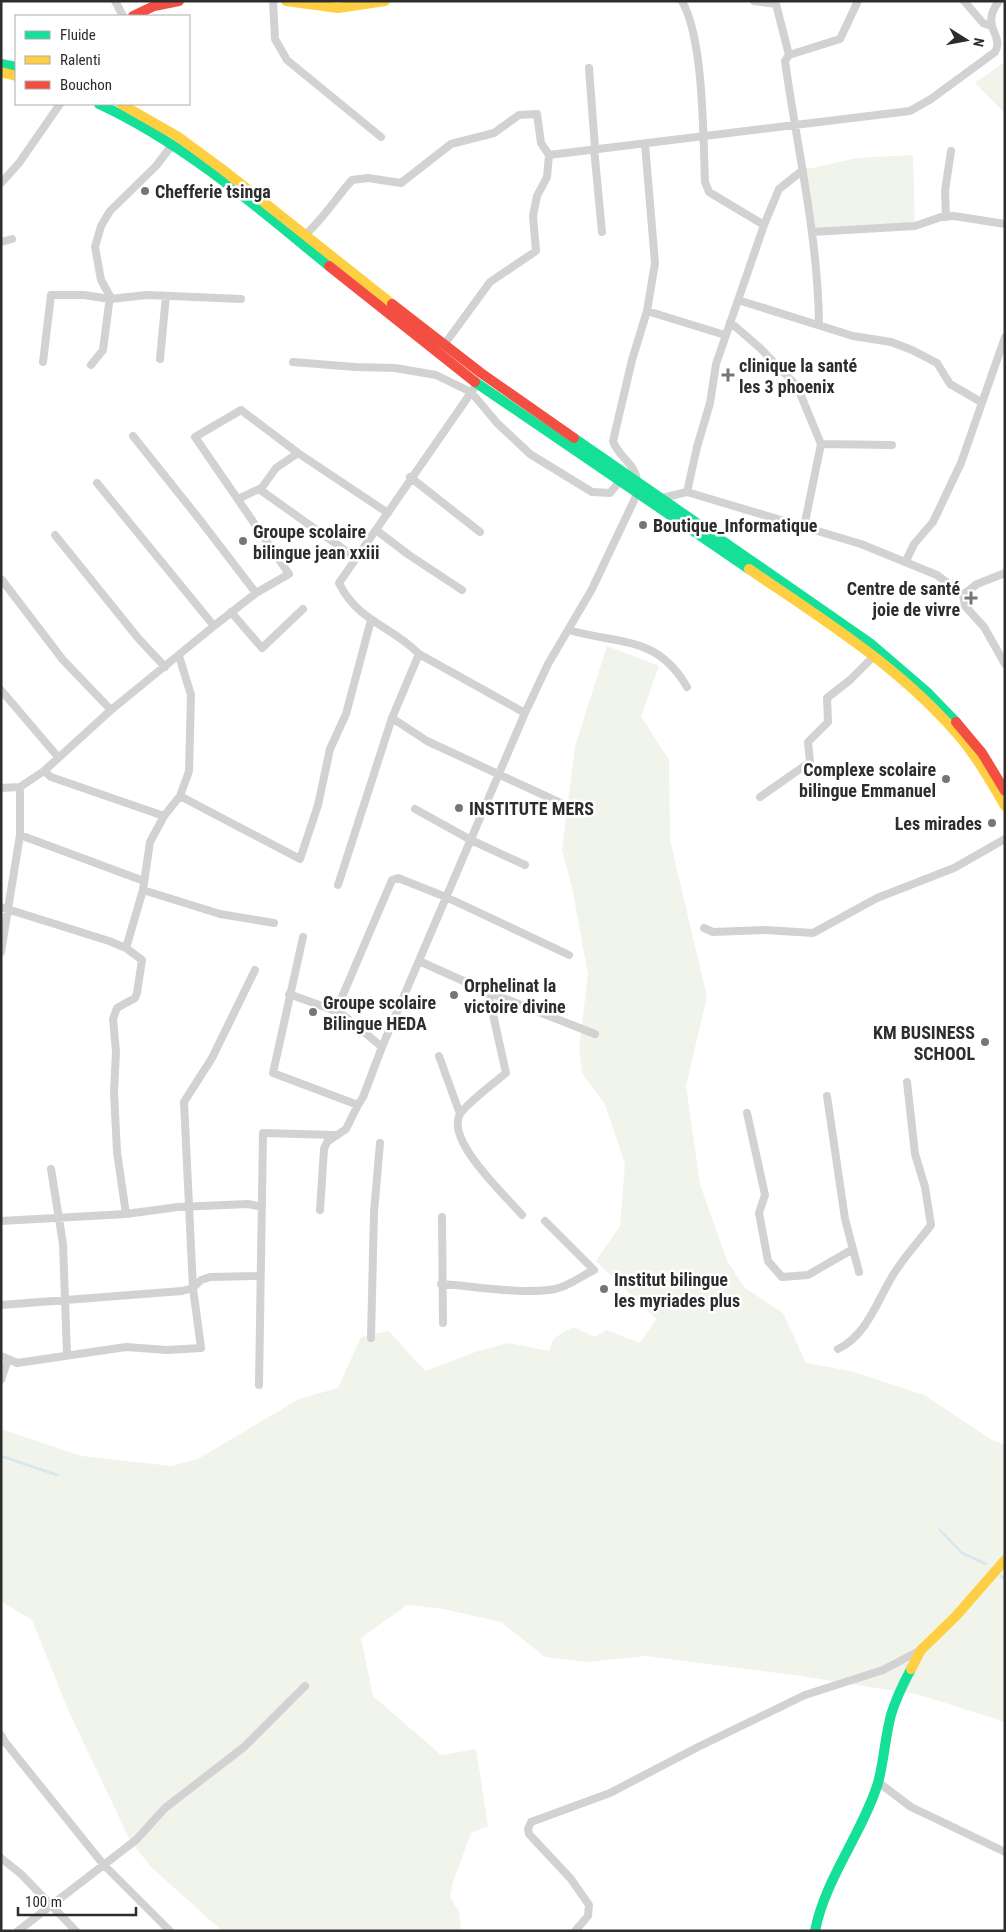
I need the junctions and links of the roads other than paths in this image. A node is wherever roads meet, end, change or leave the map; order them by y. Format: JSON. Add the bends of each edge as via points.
{"nodes":[{"id":1,"x":115,"y":1,"type":"edge"},
{"id":2,"x":179,"y":1,"type":"edge"},
{"id":3,"x":273,"y":1,"type":"edge"},
{"id":4,"x":286,"y":1,"type":"edge"},
{"id":5,"x":385,"y":1,"type":"edge"},
{"id":6,"x":682,"y":1,"type":"edge"},
{"id":7,"x":754,"y":1,"type":"edge"},
{"id":8,"x":858,"y":1,"type":"edge"},
{"id":9,"x":964,"y":1,"type":"edge"},
{"id":10,"x":999,"y":1,"type":"edge"},
{"id":11,"x":372,"y":2,"type":"edge"},
{"id":12,"x":123,"y":15,"type":"edge"},
{"id":13,"x":135,"y":15,"type":"edge"},
{"id":14,"x":991,"y":26,"type":"junction"},
{"id":15,"x":789,"y":55,"type":"junction"},
{"id":16,"x":1,"y":64,"type":"edge"},
{"id":17,"x":15,"y":67,"type":"edge"},
{"id":18,"x":589,"y":68,"type":"dead end"},
{"id":19,"x":1,"y":72,"type":"edge"},
{"id":20,"x":15,"y":76,"type":"edge"},
{"id":21,"x":59,"y":105,"type":"edge"},
{"id":22,"x":101,"y":105,"type":"edge"},
{"id":23,"x":123,"y":105,"type":"edge"},
{"id":24,"x":796,"y":126,"type":"junction"},
{"id":25,"x":703,"y":136,"type":"junction"},
{"id":26,"x":381,"y":137,"type":"dead end"},
{"id":27,"x":646,"y":144,"type":"junction"},
{"id":28,"x":172,"y":145,"type":"junction"},
{"id":29,"x":595,"y":148,"type":"junction"},
{"id":30,"x":951,"y":151,"type":"dead end"},
{"id":31,"x":549,"y":155,"type":"junction"},
{"id":32,"x":803,"y":170,"type":"junction"},
{"id":33,"x":1,"y":183,"type":"edge"},
{"id":34,"x":946,"y":217,"type":"junction"},
{"id":35,"x":1005,"y":224,"type":"edge"},
{"id":36,"x":764,"y":225,"type":"junction"},
{"id":37,"x":602,"y":232,"type":"dead end"},
{"id":38,"x":812,"y":232,"type":"junction"},
{"id":39,"x":305,"y":235,"type":"junction"},
{"id":40,"x":12,"y":239,"type":"dead end"},
{"id":41,"x":1,"y":242,"type":"edge"},
{"id":42,"x":166,"y":296,"type":"junction"},
{"id":43,"x":110,"y":299,"type":"junction"},
{"id":44,"x":241,"y":299,"type":"dead end"},
{"id":45,"x":738,"y":300,"type":"junction"},
{"id":46,"x":647,"y":311,"type":"junction"},
{"id":47,"x":730,"y":322,"type":"junction"},
{"id":48,"x":819,"y":324,"type":"junction"},
{"id":49,"x":725,"y":335,"type":"junction"},
{"id":50,"x":1005,"y":337,"type":"edge"},
{"id":51,"x":444,"y":345,"type":"junction"},
{"id":52,"x":160,"y":359,"type":"dead end"},
{"id":53,"x":43,"y":362,"type":"dead end"},
{"id":54,"x":293,"y":362,"type":"dead end"},
{"id":55,"x":91,"y":365,"type":"dead end"},
{"id":56,"x":474,"y":388,"type":"junction"},
{"id":57,"x":981,"y":402,"type":"junction"},
{"id":58,"x":133,"y":436,"type":"dead end"},
{"id":59,"x":821,"y":444,"type":"junction"},
{"id":60,"x":892,"y":444,"type":"dead end"},
{"id":61,"x":298,"y":453,"type":"junction"},
{"id":62,"x":410,"y":477,"type":"junction"},
{"id":63,"x":621,"y":480,"type":"junction"},
{"id":64,"x":97,"y":483,"type":"dead end"},
{"id":65,"x":639,"y":485,"type":"junction"},
{"id":66,"x":260,"y":490,"type":"junction"},
{"id":67,"x":687,"y":492,"type":"junction"},
{"id":68,"x":662,"y":498,"type":"junction"},
{"id":69,"x":238,"y":499,"type":"junction"},
{"id":70,"x":388,"y":513,"type":"junction"},
{"id":71,"x":804,"y":527,"type":"junction"},
{"id":72,"x":376,"y":530,"type":"junction"},
{"id":73,"x":480,"y":532,"type":"dead end"},
{"id":74,"x":55,"y":535,"type":"dead end"},
{"id":75,"x":356,"y":558,"type":"junction"},
{"id":76,"x":906,"y":561,"type":"junction"},
{"id":77,"x":1005,"y":573,"type":"edge"},
{"id":78,"x":2,"y":580,"type":"edge"},
{"id":79,"x":462,"y":590,"type":"dead end"},
{"id":80,"x":256,"y":593,"type":"junction"},
{"id":81,"x":963,"y":595,"type":"junction"},
{"id":82,"x":303,"y":609,"type":"dead end"},
{"id":83,"x":231,"y":612,"type":"junction"},
{"id":84,"x":370,"y":620,"type":"junction"},
{"id":85,"x":214,"y":626,"type":"junction"},
{"id":86,"x":569,"y":630,"type":"junction"},
{"id":87,"x":419,"y":654,"type":"junction"},
{"id":88,"x":179,"y":656,"type":"junction"},
{"id":89,"x":874,"y":656,"type":"junction"},
{"id":90,"x":1005,"y":664,"type":"edge"},
{"id":91,"x":165,"y":667,"type":"junction"},
{"id":92,"x":687,"y":687,"type":"dead end"},
{"id":93,"x":1,"y":690,"type":"edge"},
{"id":94,"x":111,"y":710,"type":"junction"},
{"id":95,"x":525,"y":713,"type":"junction"},
{"id":96,"x":392,"y":718,"type":"junction"},
{"id":97,"x":58,"y":757,"type":"junction"},
{"id":98,"x":44,"y":771,"type":"junction"},
{"id":99,"x":500,"y":776,"type":"junction"},
{"id":100,"x":20,"y":787,"type":"junction"},
{"id":101,"x":1,"y":788,"type":"edge"},
{"id":102,"x":1005,"y":791,"type":"edge"},
{"id":103,"x":180,"y":796,"type":"junction"},
{"id":104,"x":760,"y":797,"type":"dead end"},
{"id":105,"x":565,"y":805,"type":"dead end"},
{"id":106,"x":1005,"y":806,"type":"edge"},
{"id":107,"x":414,"y":809,"type":"dead end"},
{"id":108,"x":164,"y":816,"type":"junction"},
{"id":109,"x":20,"y":835,"type":"junction"},
{"id":110,"x":471,"y":840,"type":"junction"},
{"id":111,"x":1005,"y":840,"type":"edge"},
{"id":112,"x":525,"y":865,"type":"dead end"},
{"id":113,"x":338,"y":885,"type":"dead end"},
{"id":114,"x":143,"y":886,"type":"junction"},
{"id":115,"x":446,"y":897,"type":"junction"},
{"id":116,"x":5,"y":908,"type":"edge"},
{"id":117,"x":274,"y":923,"type":"dead end"},
{"id":118,"x":704,"y":928,"type":"dead end"},
{"id":119,"x":304,"y":936,"type":"dead end"},
{"id":120,"x":126,"y":948,"type":"junction"},
{"id":121,"x":1,"y":952,"type":"edge"},
{"id":122,"x":569,"y":955,"type":"dead end"},
{"id":123,"x":419,"y":961,"type":"junction"},
{"id":124,"x":255,"y":970,"type":"dead end"},
{"id":125,"x":488,"y":992,"type":"junction"},
{"id":126,"x":289,"y":994,"type":"junction"},
{"id":127,"x":336,"y":1011,"type":"junction"},
{"id":128,"x":595,"y":1034,"type":"dead end"},
{"id":129,"x":382,"y":1047,"type":"junction"},
{"id":130,"x":439,"y":1056,"type":"dead end"},
{"id":131,"x":907,"y":1082,"type":"dead end"},
{"id":132,"x":827,"y":1096,"type":"dead end"},
{"id":133,"x":358,"y":1105,"type":"junction"},
{"id":134,"x":747,"y":1113,"type":"dead end"},
{"id":135,"x":460,"y":1114,"type":"junction"},
{"id":136,"x":335,"y":1135,"type":"junction"},
{"id":137,"x":380,"y":1143,"type":"dead end"},
{"id":138,"x":51,"y":1169,"type":"dead end"},
{"id":139,"x":262,"y":1206,"type":"junction"},
{"id":140,"x":188,"y":1207,"type":"junction"},
{"id":141,"x":320,"y":1210,"type":"dead end"},
{"id":142,"x":126,"y":1214,"type":"junction"},
{"id":143,"x":522,"y":1215,"type":"dead end"},
{"id":144,"x":442,"y":1217,"type":"dead end"},
{"id":145,"x":59,"y":1218,"type":"junction"},
{"id":146,"x":1,"y":1221,"type":"edge"},
{"id":147,"x":545,"y":1221,"type":"dead end"},
{"id":148,"x":853,"y":1249,"type":"junction"},
{"id":149,"x":859,"y":1272,"type":"dead end"},
{"id":150,"x":259,"y":1276,"type":"junction"},
{"id":151,"x":442,"y":1284,"type":"junction"},
{"id":152,"x":193,"y":1288,"type":"junction"},
{"id":153,"x":66,"y":1300,"type":"junction"},
{"id":154,"x":1,"y":1305,"type":"edge"},
{"id":155,"x":443,"y":1323,"type":"dead end"},
{"id":156,"x":371,"y":1338,"type":"dead end"},
{"id":157,"x":838,"y":1349,"type":"dead end"},
{"id":158,"x":68,"y":1354,"type":"junction"},
{"id":159,"x":4,"y":1358,"type":"edge"},
{"id":160,"x":1,"y":1380,"type":"edge"},
{"id":161,"x":259,"y":1385,"type":"dead end"},
{"id":162,"x":1005,"y":1560,"type":"edge"},
{"id":163,"x":921,"y":1650,"type":"junction"},
{"id":164,"x":305,"y":1686,"type":"dead end"},
{"id":165,"x":1,"y":1735,"type":"edge"},
{"id":166,"x":878,"y":1782,"type":"junction"},
{"id":167,"x":1005,"y":1852,"type":"edge"},
{"id":168,"x":1,"y":1858,"type":"edge"},
{"id":169,"x":103,"y":1864,"type":"junction"},
{"id":170,"x":50,"y":1906,"type":"junction"},
{"id":171,"x":18,"y":1931,"type":"edge"},
{"id":172,"x":76,"y":1931,"type":"edge"},
{"id":173,"x":170,"y":1931,"type":"edge"},
{"id":174,"x":575,"y":1931,"type":"edge"},
{"id":175,"x":815,"y":1931,"type":"edge"}],
"edges":[{"from":1,"to":12,"type":"street"},
{"from":2,"to":13,"type":"main road","via":[[154,6]]},
{"from":3,"to":26,"type":"street","via":[[275,39],[287,60]]},
{"from":4,"to":11,"type":"main road","via":[[338,8]]},
{"from":5,"to":11,"type":"main road"},
{"from":6,"to":25,"type":"street","via":[[692,21]]},
{"from":7,"to":15,"type":"street","via":[[776,4]]},
{"from":8,"to":15,"type":"street","via":[[840,38]]},
{"from":9,"to":14,"type":"street","via":[[983,23]]},
{"from":10,"to":14,"type":"street","via":[[991,14]]},
{"from":14,"to":24,"type":"street","via":[[997,40],[995,52],[920,107],[910,112]]},
{"from":15,"to":24,"type":"street","via":[[785,61]]},
{"from":16,"to":17,"type":"main road"},
{"from":18,"to":29,"type":"street"},
{"from":19,"to":20,"type":"main road"},
{"from":21,"to":33,"type":"street","via":[[20,163]]},
{"from":22,"to":28,"type":"main road"},
{"from":23,"to":39,"type":"main road","via":[[206,157]]},
{"from":24,"to":25,"type":"street"},
{"from":24,"to":32,"type":"street"},
{"from":25,"to":27,"type":"street"},
{"from":25,"to":36,"type":"street","via":[[705,182],[709,192]]},
{"from":27,"to":29,"type":"street"},
{"from":27,"to":46,"type":"street","via":[[655,263]]},
{"from":28,"to":43,"type":"street","via":[[156,166],[110,211],[101,226],[95,247],[101,280]]},
{"from":28,"to":56,"type":"main road","via":[[262,211]]},
{"from":29,"to":31,"type":"street"},
{"from":29,"to":37,"type":"street"},
{"from":30,"to":34,"type":"street","via":[[945,191]]},
{"from":31,"to":39,"type":"street","via":[[541,143],[537,114],[519,115],[494,133],[451,144],[401,183],[352,180],[319,224]]},
{"from":31,"to":51,"type":"street","via":[[547,177],[537,196],[533,216],[536,251],[490,282]]},
{"from":32,"to":36,"type":"street","via":[[779,189]]},
{"from":32,"to":38,"type":"street"},
{"from":34,"to":35,"type":"street","via":[[968,216]]},
{"from":34,"to":38,"type":"street","via":[[915,226]]},
{"from":36,"to":45,"type":"street"},
{"from":38,"to":48,"type":"street"},
{"from":39,"to":51,"type":"main road"},
{"from":40,"to":41,"type":"street"},
{"from":42,"to":43,"type":"street"},
{"from":42,"to":44,"type":"street"},
{"from":42,"to":52,"type":"street"},
{"from":43,"to":53,"type":"street","via":[[51,295]]},
{"from":43,"to":55,"type":"street","via":[[103,350]]},
{"from":45,"to":47,"type":"street"},
{"from":45,"to":48,"type":"street"},
{"from":46,"to":49,"type":"street"},
{"from":46,"to":65,"type":"street","via":[[613,441],[636,470]]},
{"from":47,"to":49,"type":"street"},
{"from":47,"to":59,"type":"street","via":[[797,386]]},
{"from":48,"to":57,"type":"street","via":[[853,336],[891,342],[934,360],[950,384]]},
{"from":49,"to":67,"type":"street"},
{"from":50,"to":57,"type":"street"},
{"from":51,"to":65,"type":"main road"},
{"from":54,"to":56,"type":"street","via":[[395,368],[436,375]]},
{"from":56,"to":62,"type":"street"},
{"from":56,"to":63,"type":"main road"},
{"from":56,"to":63,"type":"street","via":[[497,423],[530,454],[592,492],[610,493]]},
{"from":57,"to":76,"type":"street","via":[[961,463],[933,522],[914,544]]},
{"from":58,"to":80,"type":"street"},
{"from":59,"to":60,"type":"street"},
{"from":59,"to":71,"type":"street"},
{"from":61,"to":66,"type":"street","via":[[276,468]]},
{"from":61,"to":69,"type":"street","via":[[241,410],[195,437]]},
{"from":61,"to":70,"type":"street"},
{"from":62,"to":70,"type":"street"},
{"from":62,"to":73,"type":"street"},
{"from":63,"to":65,"type":"main road"},
{"from":64,"to":85,"type":"street"},
{"from":65,"to":68,"type":"main road"},
{"from":65,"to":86,"type":"street","via":[[614,546]]},
{"from":65,"to":89,"type":"main road"},
{"from":66,"to":69,"type":"street"},
{"from":66,"to":75,"type":"street"},
{"from":67,"to":68,"type":"street"},
{"from":67,"to":71,"type":"street"},
{"from":68,"to":102,"type":"main road","via":[[870,643],[908,674],[979,749]]},
{"from":69,"to":80,"type":"street","via":[[289,574]]},
{"from":70,"to":72,"type":"street"},
{"from":71,"to":76,"type":"street"},
{"from":72,"to":75,"type":"street"},
{"from":72,"to":79,"type":"street"},
{"from":74,"to":91,"type":"street"},
{"from":75,"to":84,"type":"street","via":[[339,583],[350,604]]},
{"from":76,"to":81,"type":"street","via":[[937,576]]},
{"from":77,"to":81,"type":"street","via":[[982,582]]},
{"from":78,"to":94,"type":"street","via":[[62,660]]},
{"from":80,"to":83,"type":"street"},
{"from":81,"to":90,"type":"street","via":[[965,606],[984,627]]},
{"from":82,"to":83,"type":"street","via":[[262,648]]},
{"from":83,"to":85,"type":"street"},
{"from":84,"to":87,"type":"street","via":[[400,637]]},
{"from":84,"to":103,"type":"street","via":[[346,714],[330,749],[318,805],[300,859]]},
{"from":85,"to":88,"type":"street"},
{"from":86,"to":92,"type":"street","via":[[653,650],[668,660]]},
{"from":86,"to":95,"type":"street","via":[[548,664]]},
{"from":87,"to":95,"type":"street"},
{"from":87,"to":96,"type":"street"},
{"from":88,"to":91,"type":"street"},
{"from":88,"to":103,"type":"street","via":[[191,695],[189,771]]},
{"from":89,"to":104,"type":"street","via":[[827,698],[828,722],[808,742],[810,762]]},
{"from":89,"to":106,"type":"main road","via":[[905,680],[950,725],[977,760]]},
{"from":91,"to":94,"type":"street"},
{"from":93,"to":97,"type":"street"},
{"from":94,"to":97,"type":"street"},
{"from":95,"to":99,"type":"street"},
{"from":96,"to":99,"type":"street","via":[[422,739]]},
{"from":96,"to":113,"type":"street"},
{"from":97,"to":98,"type":"street"},
{"from":98,"to":100,"type":"street"},
{"from":98,"to":108,"type":"street"},
{"from":99,"to":105,"type":"street"},
{"from":99,"to":110,"type":"street"},
{"from":100,"to":101,"type":"street"},
{"from":100,"to":109,"type":"street"},
{"from":103,"to":108,"type":"street"},
{"from":107,"to":110,"type":"street"},
{"from":108,"to":114,"type":"street","via":[[150,842]]},
{"from":109,"to":114,"type":"street"},
{"from":109,"to":116,"type":"street"},
{"from":110,"to":112,"type":"street"},
{"from":110,"to":115,"type":"street"},
{"from":111,"to":118,"type":"street","via":[[954,868],[877,898],[813,932],[713,932]]},
{"from":114,"to":117,"type":"street","via":[[220,914]]},
{"from":114,"to":120,"type":"street"},
{"from":115,"to":122,"type":"street"},
{"from":115,"to":123,"type":"street"},
{"from":115,"to":127,"type":"street","via":[[398,878],[392,880]]},
{"from":116,"to":120,"type":"street"},
{"from":116,"to":121,"type":"street"},
{"from":119,"to":126,"type":"street"},
{"from":120,"to":142,"type":"street","via":[[140,957],[143,963],[135,998],[117,1008],[113,1018],[116,1052],[114,1092]]},
{"from":123,"to":125,"type":"street"},
{"from":123,"to":129,"type":"street"},
{"from":124,"to":140,"type":"street","via":[[212,1058],[184,1102]]},
{"from":125,"to":128,"type":"street"},
{"from":125,"to":135,"type":"street","via":[[506,1073]]},
{"from":126,"to":127,"type":"street"},
{"from":126,"to":133,"type":"street","via":[[273,1073]]},
{"from":127,"to":129,"type":"street"},
{"from":129,"to":133,"type":"street"},
{"from":130,"to":135,"type":"street"},
{"from":131,"to":157,"type":"street","via":[[917,1165],[932,1225],[894,1274],[862,1330]]},
{"from":132,"to":148,"type":"street","via":[[845,1219]]},
{"from":133,"to":136,"type":"street","via":[[346,1128]]},
{"from":134,"to":148,"type":"street","via":[[765,1195],[759,1213],[768,1261],[782,1277],[808,1275]]},
{"from":135,"to":143,"type":"street","via":[[457,1125],[464,1148]]},
{"from":136,"to":139,"type":"street","via":[[263,1133]]},
{"from":136,"to":141,"type":"street","via":[[324,1149]]},
{"from":137,"to":156,"type":"street","via":[[374,1212]]},
{"from":138,"to":145,"type":"street"},
{"from":139,"to":140,"type":"street"},
{"from":139,"to":150,"type":"street"},
{"from":140,"to":142,"type":"street"},
{"from":140,"to":152,"type":"street"},
{"from":142,"to":145,"type":"street"},
{"from":144,"to":151,"type":"street"},
{"from":145,"to":146,"type":"street"},
{"from":145,"to":153,"type":"street"},
{"from":147,"to":151,"type":"street","via":[[594,1270],[555,1289],[526,1291]]},
{"from":148,"to":149,"type":"street"},
{"from":150,"to":152,"type":"street","via":[[210,1277]]},
{"from":150,"to":161,"type":"street"},
{"from":151,"to":155,"type":"street"},
{"from":152,"to":153,"type":"street"},
{"from":152,"to":158,"type":"street","via":[[201,1348],[126,1347]]},
{"from":153,"to":154,"type":"street"},
{"from":153,"to":158,"type":"street"},
{"from":158,"to":159,"type":"street","via":[[17,1363]]},
{"from":159,"to":160,"type":"street"},
{"from":162,"to":163,"type":"main road"},
{"from":163,"to":166,"type":"main road","via":[[900,1689],[891,1715]]},
{"from":163,"to":174,"type":"street","via":[[883,1670],[805,1695],[610,1793],[531,1822],[529,1834],[571,1879],[589,1906],[588,1916]]},
{"from":164,"to":169,"type":"street","via":[[244,1747],[165,1808],[136,1840]]},
{"from":165,"to":169,"type":"street"},
{"from":166,"to":167,"type":"street","via":[[911,1807]]},
{"from":166,"to":175,"type":"main road","via":[[862,1825],[819,1910]]},
{"from":168,"to":170,"type":"street","via":[[21,1874]]},
{"from":169,"to":170,"type":"street"},
{"from":169,"to":173,"type":"street"},
{"from":170,"to":171,"type":"street"},
{"from":170,"to":172,"type":"street"}]}
